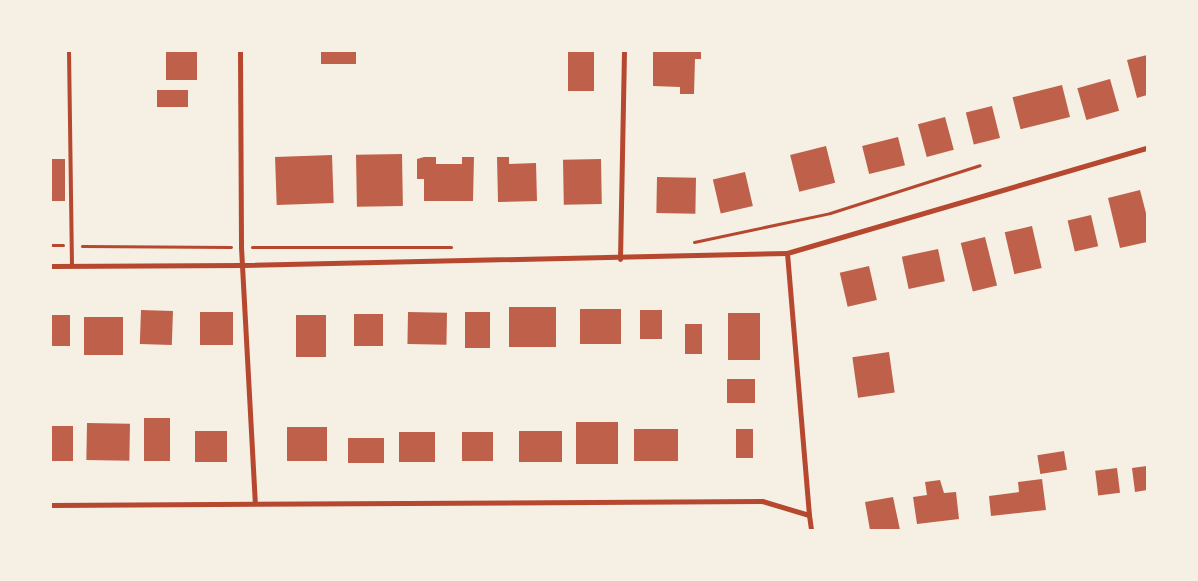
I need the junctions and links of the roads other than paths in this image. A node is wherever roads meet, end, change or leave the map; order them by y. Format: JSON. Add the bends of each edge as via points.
{"nodes":[{"id":1,"x":69,"y":51,"type":"edge"},
{"id":2,"x":240,"y":51,"type":"edge"},
{"id":3,"x":624,"y":51,"type":"edge"},
{"id":4,"x":1147,"y":148,"type":"edge"},
{"id":5,"x":787,"y":253,"type":"junction"},
{"id":6,"x":620,"y":259,"type":"junction"},
{"id":7,"x":72,"y":265,"type":"junction"},
{"id":8,"x":242,"y":265,"type":"junction"},
{"id":9,"x":51,"y":266,"type":"edge"},
{"id":10,"x":255,"y":503,"type":"junction"},
{"id":11,"x":51,"y":505,"type":"edge"},
{"id":12,"x":809,"y":515,"type":"junction"},
{"id":13,"x":811,"y":530,"type":"edge"}],
"edges":[{"from":1,"to":7,"type":"lane"},
{"from":2,"to":8,"type":"street"},
{"from":3,"to":6,"type":"street"},
{"from":4,"to":5,"type":"street"},
{"from":5,"to":6,"type":"street"},
{"from":5,"to":12,"type":"street"},
{"from":6,"to":8,"type":"street"},
{"from":7,"to":8,"type":"street"},
{"from":7,"to":9,"type":"street"},
{"from":8,"to":10,"type":"street"},
{"from":10,"to":11,"type":"street"},
{"from":10,"to":12,"type":"street","via":[[762,501]]},
{"from":12,"to":13,"type":"street"}]}
